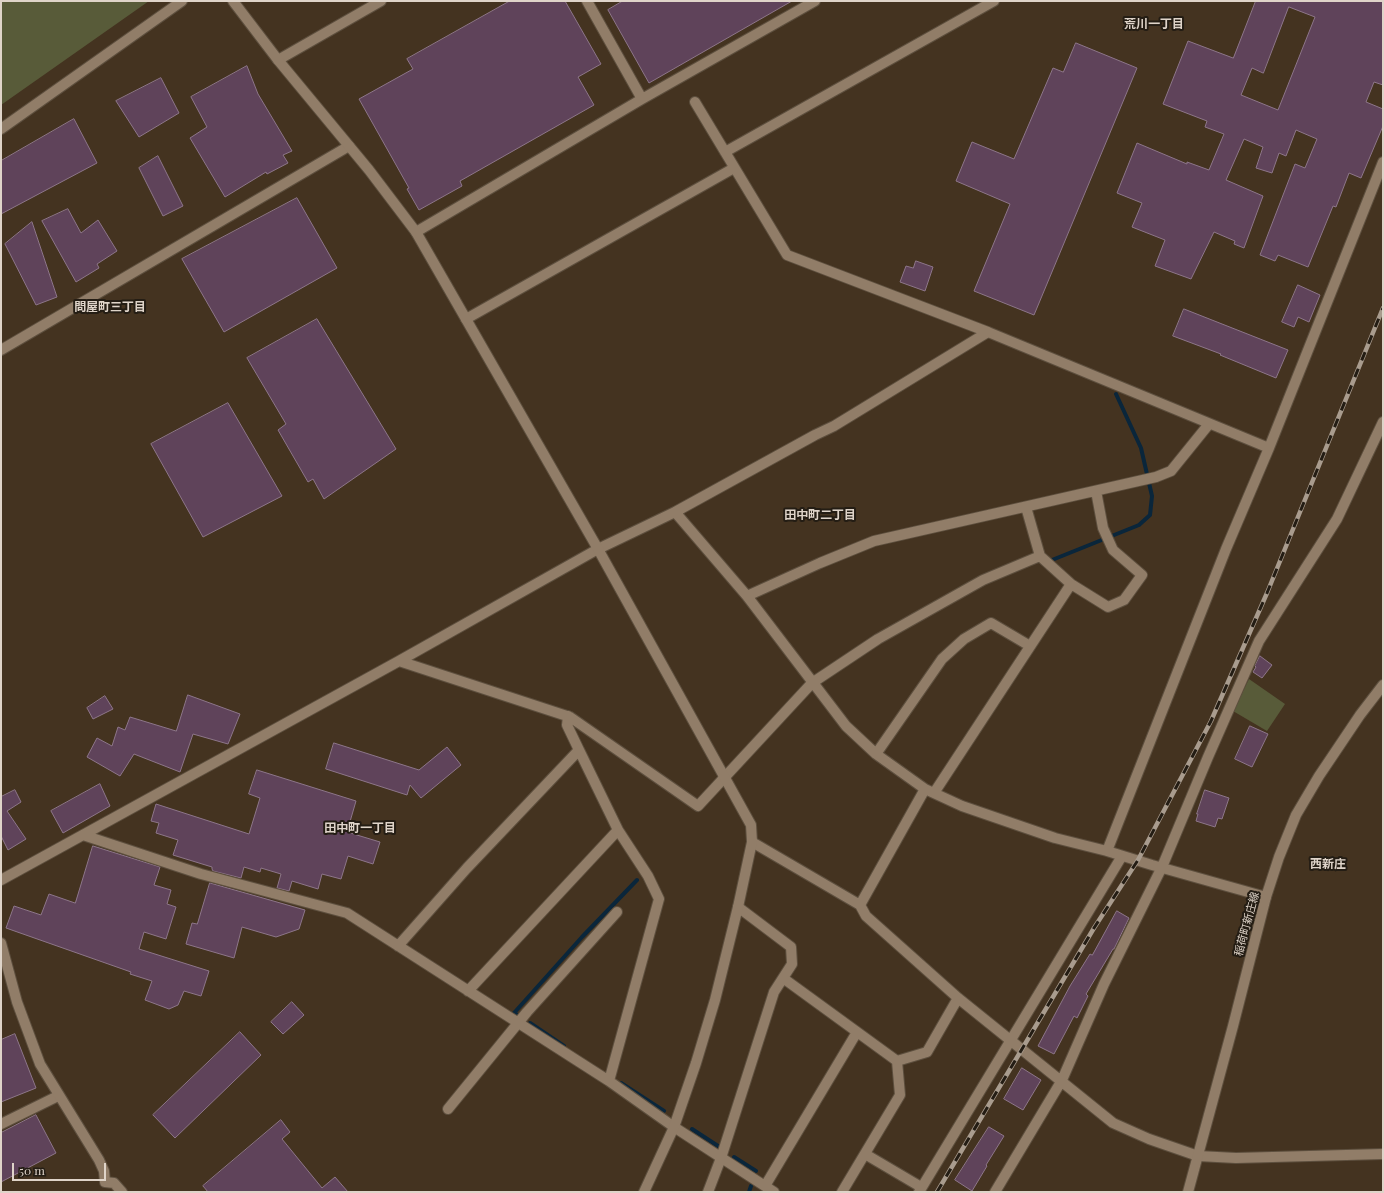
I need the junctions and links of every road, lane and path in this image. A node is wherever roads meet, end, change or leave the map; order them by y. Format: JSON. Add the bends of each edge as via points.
{"nodes":[{"id":1,"x":182,"y":1,"type":"edge"},
{"id":2,"x":233,"y":1,"type":"edge"},
{"id":3,"x":380,"y":1,"type":"edge"},
{"id":4,"x":815,"y":1,"type":"edge"},
{"id":5,"x":994,"y":1,"type":"edge"},
{"id":6,"x":588,"y":2,"type":"edge"},
{"id":7,"x":278,"y":60,"type":"junction"},
{"id":8,"x":642,"y":99,"type":"junction"},
{"id":9,"x":695,"y":102,"type":"dead end"},
{"id":10,"x":1,"y":128,"type":"edge"},
{"id":11,"x":349,"y":146,"type":"junction"},
{"id":12,"x":725,"y":152,"type":"junction"},
{"id":13,"x":1383,"y":162,"type":"edge"},
{"id":14,"x":734,"y":168,"type":"junction"},
{"id":15,"x":416,"y":232,"type":"junction"},
{"id":16,"x":466,"y":319,"type":"junction"},
{"id":17,"x":988,"y":332,"type":"junction"},
{"id":18,"x":1,"y":350,"type":"edge"},
{"id":19,"x":1383,"y":422,"type":"edge"},
{"id":20,"x":1209,"y":424,"type":"junction"},
{"id":21,"x":1269,"y":448,"type":"junction"},
{"id":22,"x":1096,"y":491,"type":"junction"},
{"id":23,"x":1026,"y":507,"type":"junction"},
{"id":24,"x":675,"y":512,"type":"junction"},
{"id":25,"x":598,"y":550,"type":"junction"},
{"id":26,"x":1040,"y":556,"type":"junction"},
{"id":27,"x":1071,"y":584,"type":"junction"},
{"id":28,"x":747,"y":596,"type":"junction"},
{"id":29,"x":1030,"y":646,"type":"junction"},
{"id":30,"x":399,"y":661,"type":"junction"},
{"id":31,"x":812,"y":683,"type":"junction"},
{"id":32,"x":1383,"y":685,"type":"edge"},
{"id":33,"x":568,"y":716,"type":"junction"},
{"id":34,"x":579,"y":750,"type":"junction"},
{"id":35,"x":876,"y":754,"type":"junction"},
{"id":36,"x":725,"y":777,"type":"junction"},
{"id":37,"x":930,"y":791,"type":"junction"},
{"id":38,"x":618,"y":830,"type":"junction"},
{"id":39,"x":83,"y":835,"type":"junction"},
{"id":40,"x":752,"y":842,"type":"junction"},
{"id":41,"x":1107,"y":851,"type":"junction"},
{"id":42,"x":1122,"y":856,"type":"junction"},
{"id":43,"x":1162,"y":867,"type":"junction"},
{"id":44,"x":1,"y":880,"type":"edge"},
{"id":45,"x":1266,"y":897,"type":"junction"},
{"id":46,"x":860,"y":905,"type":"junction"},
{"id":47,"x":738,"y":907,"type":"junction"},
{"id":48,"x":617,"y":912,"type":"dead end"},
{"id":49,"x":1,"y":943,"type":"edge"},
{"id":50,"x":398,"y":946,"type":"junction"},
{"id":51,"x":783,"y":978,"type":"junction"},
{"id":52,"x":468,"y":991,"type":"junction"},
{"id":53,"x":958,"y":998,"type":"junction"},
{"id":54,"x":519,"y":1024,"type":"junction"},
{"id":55,"x":857,"y":1032,"type":"junction"},
{"id":56,"x":1010,"y":1040,"type":"junction"},
{"id":57,"x":897,"y":1061,"type":"junction"},
{"id":58,"x":1062,"y":1080,"type":"junction"},
{"id":59,"x":609,"y":1082,"type":"junction"},
{"id":60,"x":58,"y":1096,"type":"junction"},
{"id":61,"x":448,"y":1109,"type":"dead end"},
{"id":62,"x":1,"y":1124,"type":"edge"},
{"id":63,"x":674,"y":1127,"type":"junction"},
{"id":64,"x":865,"y":1154,"type":"junction"},
{"id":65,"x":1383,"y":1154,"type":"edge"},
{"id":66,"x":1198,"y":1156,"type":"junction"},
{"id":67,"x":721,"y":1158,"type":"junction"},
{"id":68,"x":103,"y":1187,"type":"edge"},
{"id":69,"x":769,"y":1189,"type":"edge"},
{"id":70,"x":920,"y":1190,"type":"edge"},
{"id":71,"x":122,"y":1192,"type":"edge"},
{"id":72,"x":644,"y":1192,"type":"edge"},
{"id":73,"x":708,"y":1192,"type":"edge"},
{"id":74,"x":842,"y":1192,"type":"edge"},
{"id":75,"x":995,"y":1192,"type":"edge"},
{"id":76,"x":1188,"y":1192,"type":"edge"}],
"edges":[{"from":1,"to":10,"type":"street"},
{"from":2,"to":7,"type":"street"},
{"from":3,"to":7,"type":"street"},
{"from":4,"to":8,"type":"street"},
{"from":5,"to":12,"type":"street"},
{"from":6,"to":8,"type":"street"},
{"from":7,"to":11,"type":"street"},
{"from":8,"to":15,"type":"street"},
{"from":9,"to":12,"type":"street"},
{"from":11,"to":15,"type":"street"},
{"from":11,"to":18,"type":"street"},
{"from":12,"to":14,"type":"street"},
{"from":13,"to":21,"type":"street"},
{"from":14,"to":16,"type":"street"},
{"from":14,"to":17,"type":"street","via":[[787,255]]},
{"from":15,"to":16,"type":"street"},
{"from":16,"to":25,"type":"street"},
{"from":17,"to":20,"type":"street"},
{"from":17,"to":24,"type":"street","via":[[834,426]]},
{"from":19,"to":43,"type":"street","via":[[1337,519],[1259,642]]},
{"from":20,"to":21,"type":"street"},
{"from":20,"to":22,"type":"street","via":[[1171,471]]},
{"from":21,"to":41,"type":"street","via":[[1226,549]]},
{"from":22,"to":23,"type":"street"},
{"from":22,"to":27,"type":"street","via":[[1103,528],[1113,550],[1142,575],[1124,600],[1108,607]]},
{"from":23,"to":26,"type":"street"},
{"from":23,"to":28,"type":"street","via":[[874,541]]},
{"from":24,"to":25,"type":"street"},
{"from":24,"to":28,"type":"street"},
{"from":25,"to":30,"type":"street"},
{"from":25,"to":36,"type":"street"},
{"from":26,"to":27,"type":"street"},
{"from":26,"to":31,"type":"street","via":[[983,580],[878,639]]},
{"from":27,"to":29,"type":"street"},
{"from":28,"to":31,"type":"street"},
{"from":29,"to":35,"type":"street","via":[[991,623],[964,639],[942,658]]},
{"from":29,"to":37,"type":"street"},
{"from":30,"to":33,"type":"street"},
{"from":30,"to":39,"type":"street"},
{"from":31,"to":35,"type":"street","via":[[846,726]]},
{"from":31,"to":36,"type":"street"},
{"from":32,"to":45,"type":"street","name":"稲荷町新庄線","via":[[1319,776],[1296,815]]},
{"from":33,"to":34,"type":"street","via":[[567,725]]},
{"from":33,"to":36,"type":"street","via":[[698,806]]},
{"from":34,"to":38,"type":"street"},
{"from":34,"to":50,"type":"street","via":[[467,868]]},
{"from":35,"to":37,"type":"street"},
{"from":36,"to":40,"type":"street","via":[[751,825]]},
{"from":37,"to":41,"type":"street","via":[[1007,822]]},
{"from":37,"to":46,"type":"street"},
{"from":38,"to":52,"type":"street"},
{"from":38,"to":59,"type":"street","via":[[648,876],[659,899]]},
{"from":39,"to":44,"type":"street"},
{"from":39,"to":50,"type":"street","via":[[201,874],[347,913]]},
{"from":40,"to":46,"type":"street"},
{"from":40,"to":47,"type":"street"},
{"from":41,"to":42,"type":"street"},
{"from":42,"to":43,"type":"street"},
{"from":42,"to":56,"type":"street"},
{"from":43,"to":45,"type":"street"},
{"from":43,"to":58,"type":"street","via":[[1104,984]]},
{"from":45,"to":66,"type":"street","name":"稲荷町新庄線"},
{"from":46,"to":53,"type":"street","via":[[866,916]]},
{"from":47,"to":51,"type":"street","via":[[791,947],[792,964]]},
{"from":47,"to":63,"type":"street","via":[[715,1000]]},
{"from":48,"to":54,"type":"street"},
{"from":49,"to":60,"type":"street","via":[[17,1002],[40,1064]]},
{"from":50,"to":52,"type":"street"},
{"from":51,"to":55,"type":"street"},
{"from":51,"to":67,"type":"street","via":[[774,992]]},
{"from":52,"to":54,"type":"street"},
{"from":53,"to":56,"type":"street"},
{"from":53,"to":57,"type":"street","via":[[927,1052]]},
{"from":54,"to":59,"type":"street"},
{"from":54,"to":61,"type":"street"},
{"from":55,"to":57,"type":"street"},
{"from":55,"to":69,"type":"street"},
{"from":56,"to":58,"type":"street"},
{"from":56,"to":70,"type":"street"},
{"from":57,"to":64,"type":"street","via":[[900,1095]]},
{"from":58,"to":66,"type":"street","via":[[1113,1123]]},
{"from":58,"to":75,"type":"street"},
{"from":59,"to":63,"type":"street"},
{"from":60,"to":62,"type":"street"},
{"from":60,"to":68,"type":"street","via":[[99,1160],[104,1171]]},
{"from":63,"to":67,"type":"street"},
{"from":63,"to":72,"type":"street"},
{"from":64,"to":70,"type":"street"},
{"from":64,"to":74,"type":"street"},
{"from":65,"to":66,"type":"street","via":[[1236,1158]]},
{"from":66,"to":76,"type":"street","name":"稲荷町新庄線"},
{"from":67,"to":69,"type":"street"},
{"from":67,"to":73,"type":"street"},
{"from":68,"to":71,"type":"street","via":[[114,1183]]}]}
